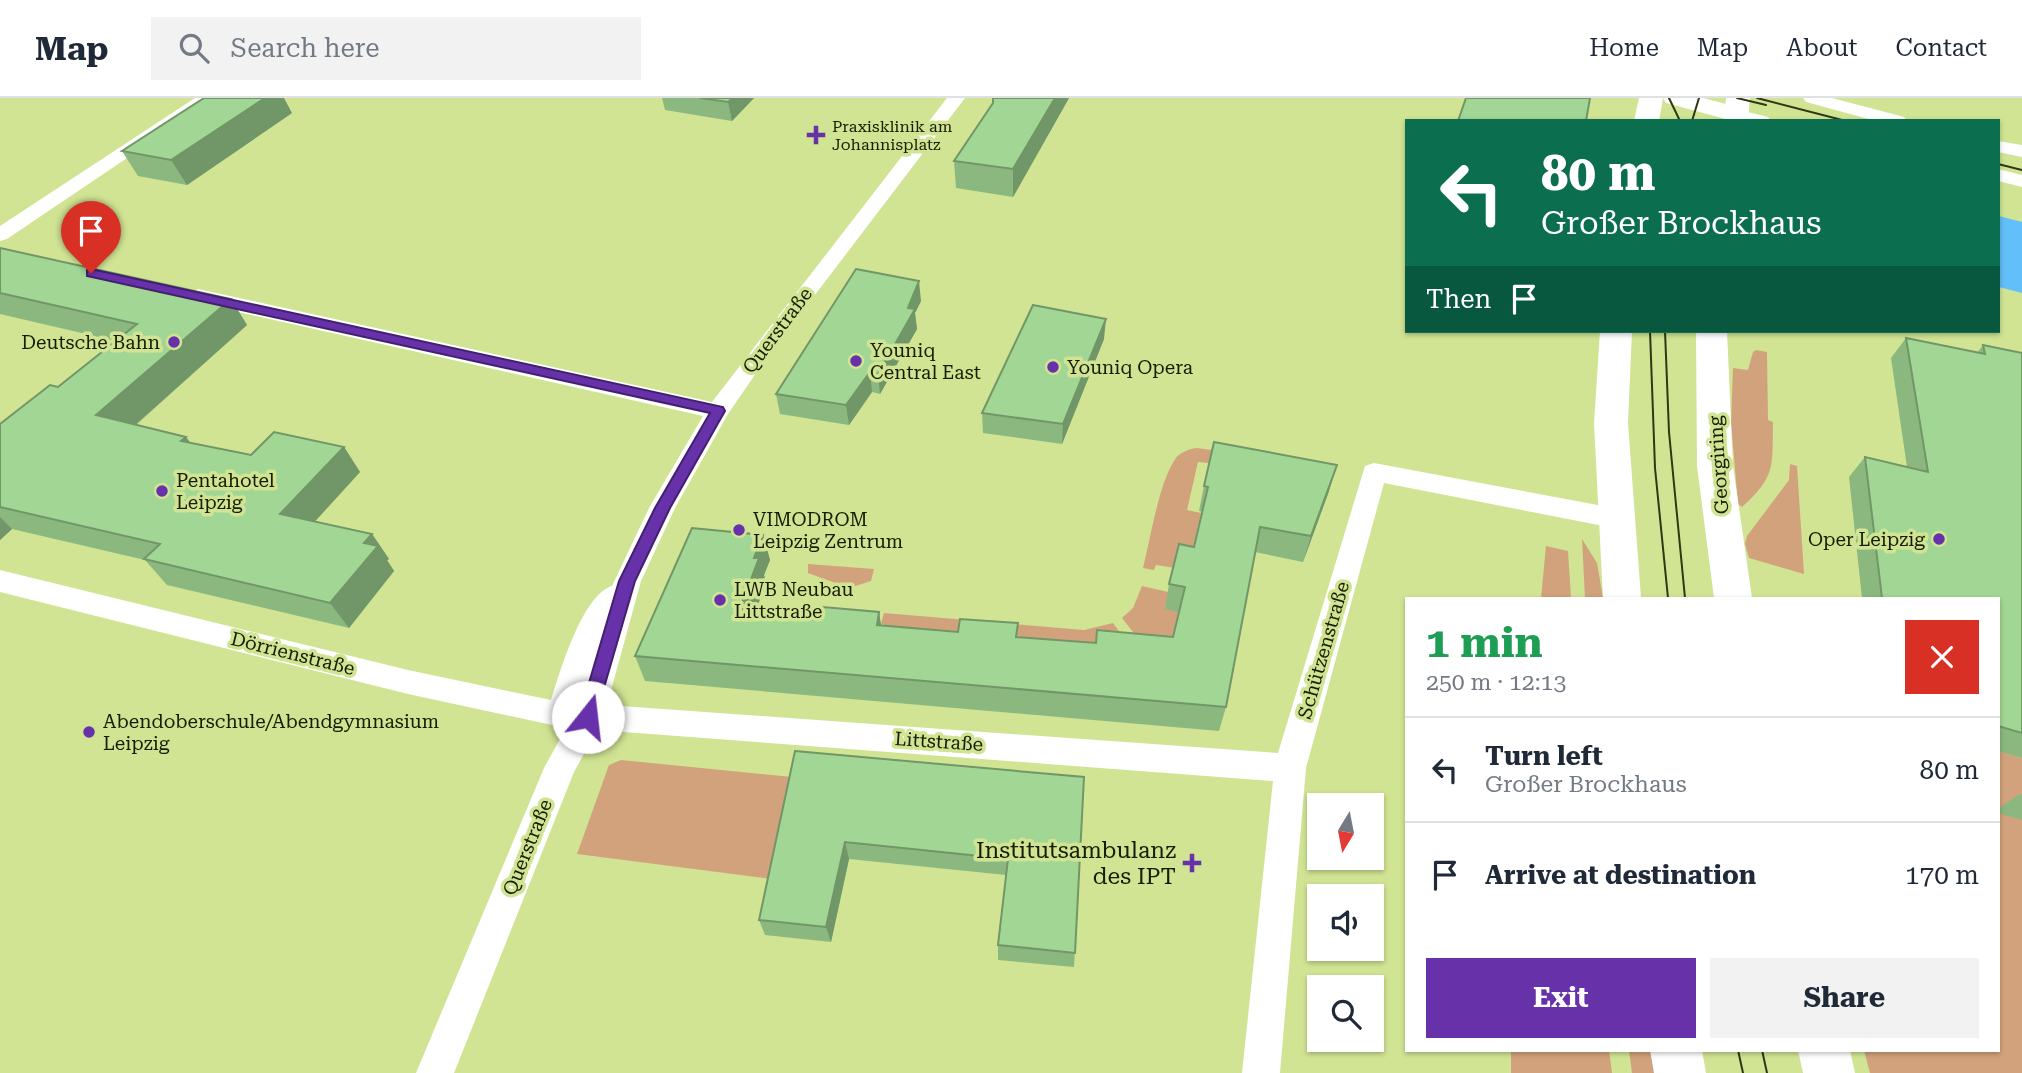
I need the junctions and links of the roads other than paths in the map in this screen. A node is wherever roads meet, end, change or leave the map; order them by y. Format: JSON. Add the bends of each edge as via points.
{"nodes":[{"id":1,"x":207,"y":98,"type":"edge"},
{"id":2,"x":956,"y":98,"type":"edge"},
{"id":3,"x":1651,"y":98,"type":"edge"},
{"id":4,"x":1675,"y":98,"type":"edge"},
{"id":5,"x":1812,"y":98,"type":"edge"},
{"id":6,"x":1737,"y":111,"type":"edge"},
{"id":7,"x":1646,"y":119,"type":"edge"},
{"id":8,"x":1757,"y":119,"type":"edge"},
{"id":9,"x":1891,"y":119,"type":"edge"},
{"id":10,"x":2000,"y":146,"type":"edge"},
{"id":11,"x":2022,"y":151,"type":"edge"},
{"id":12,"x":2000,"y":176,"type":"edge"},
{"id":13,"x":2022,"y":181,"type":"edge"},
{"id":14,"x":0,"y":234,"type":"edge"},
{"id":15,"x":173,"y":291,"type":"edge"},
{"id":16,"x":1616,"y":333,"type":"edge"},
{"id":17,"x":1711,"y":333,"type":"edge"},
{"id":18,"x":718,"y":411,"type":"junction"},
{"id":19,"x":1614,"y":517,"type":"junction"},
{"id":20,"x":0,"y":581,"type":"edge"},
{"id":21,"x":1622,"y":597,"type":"edge"},
{"id":22,"x":1733,"y":597,"type":"edge"},
{"id":23,"x":575,"y":716,"type":"junction"},
{"id":24,"x":1290,"y":768,"type":"junction"},
{"id":25,"x":1676,"y":1052,"type":"edge"},
{"id":26,"x":1824,"y":1052,"type":"edge"},
{"id":27,"x":435,"y":1073,"type":"edge"},
{"id":28,"x":1261,"y":1073,"type":"edge"},
{"id":29,"x":1680,"y":1073,"type":"edge"},
{"id":30,"x":1829,"y":1073,"type":"edge"}],
"edges":[{"from":1,"to":14,"type":"street"},
{"from":2,"to":18,"type":"street","name":"Querstraße"},
{"from":3,"to":7,"type":"main road"},
{"from":4,"to":6,"type":"main road"},
{"from":5,"to":9,"type":"street"},
{"from":6,"to":8,"type":"street"},
{"from":10,"to":11,"type":"street"},
{"from":12,"to":13,"type":"street"},
{"from":15,"to":18,"type":"street"},
{"from":16,"to":19,"type":"main road","via":[[1611,423]]},
{"from":17,"to":22,"type":"main road","name":"Georgiring","via":[[1715,466]]},
{"from":18,"to":23,"type":"street","name":"Querstraße","via":[[662,508],[627,581],[603,610],[581,650]]},
{"from":19,"to":21,"type":"main road"},
{"from":19,"to":24,"type":"street","name":"Schützenstraße","via":[[1374,472]]},
{"from":20,"to":23,"type":"street","name":"Dörrienstraße","via":[[408,682]]},
{"from":23,"to":24,"type":"street","name":"Littstraße"},
{"from":23,"to":27,"type":"street","name":"Querstraße","via":[[559,768]]},
{"from":24,"to":28,"type":"street","name":"Schützenstraße"},
{"from":25,"to":29,"type":"main road"},
{"from":26,"to":30,"type":"main road"}]}
